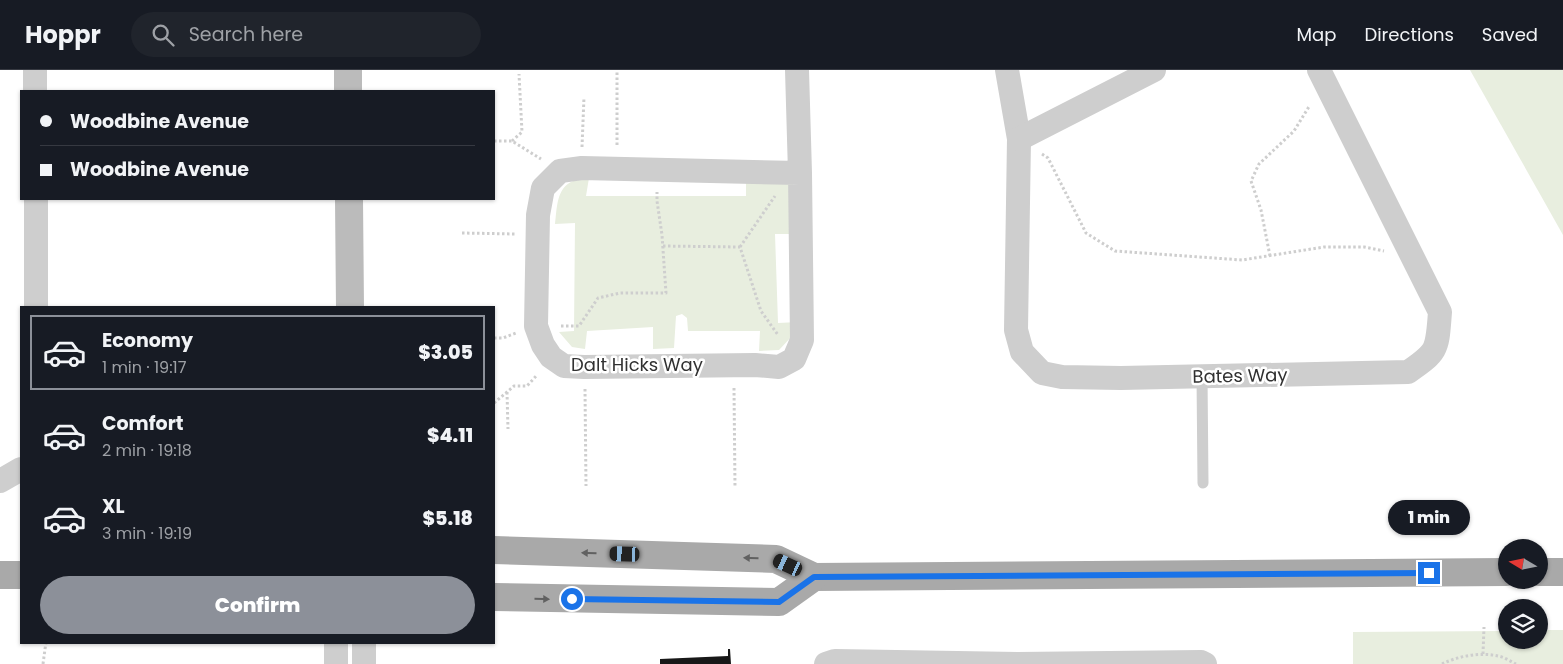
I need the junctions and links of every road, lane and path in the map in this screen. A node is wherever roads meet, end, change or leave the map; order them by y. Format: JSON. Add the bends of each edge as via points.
{"nodes":[{"id":1,"x":35,"y":70,"type":"edge"},
{"id":2,"x":348,"y":70,"type":"edge"},
{"id":3,"x":617,"y":70,"type":"edge"},
{"id":4,"x":797,"y":70,"type":"edge"},
{"id":5,"x":1006,"y":70,"type":"edge"},
{"id":6,"x":1154,"y":70,"type":"edge"},
{"id":7,"x":519,"y":74,"type":"dead end"},
{"id":8,"x":1322,"y":76,"type":"edge"},
{"id":9,"x":35,"y":90,"type":"edge"},
{"id":10,"x":348,"y":90,"type":"edge"},
{"id":11,"x":584,"y":97,"type":"dead end"},
{"id":12,"x":1019,"y":139,"type":"junction"},
{"id":13,"x":512,"y":141,"type":"junction"},
{"id":14,"x":495,"y":142,"type":"edge"},
{"id":15,"x":571,"y":169,"type":"junction"},
{"id":16,"x":616,"y":169,"type":"junction"},
{"id":17,"x":657,"y":169,"type":"junction"},
{"id":18,"x":795,"y":172,"type":"junction"},
{"id":19,"x":36,"y":200,"type":"edge"},
{"id":20,"x":349,"y":200,"type":"edge"},
{"id":21,"x":462,"y":233,"type":"dead end"},
{"id":22,"x":538,"y":235,"type":"junction"},
{"id":23,"x":663,"y":246,"type":"junction"},
{"id":24,"x":740,"y":247,"type":"junction"},
{"id":25,"x":1412,"y":255,"type":"junction"},
{"id":26,"x":1270,"y":256,"type":"junction"},
{"id":27,"x":36,"y":306,"type":"edge"},
{"id":28,"x":350,"y":306,"type":"edge"},
{"id":29,"x":536,"y":326,"type":"junction"},
{"id":30,"x":551,"y":357,"type":"junction"},
{"id":31,"x":794,"y":359,"type":"junction"},
{"id":32,"x":734,"y":366,"type":"junction"},
{"id":33,"x":584,"y":367,"type":"junction"},
{"id":34,"x":1202,"y":376,"type":"junction"},
{"id":35,"x":508,"y":392,"type":"junction"},
{"id":36,"x":495,"y":402,"type":"edge"},
{"id":37,"x":508,"y":428,"type":"dead end"},
{"id":38,"x":20,"y":469,"type":"edge"},
{"id":39,"x":0,"y":481,"type":"edge"},
{"id":40,"x":1203,"y":483,"type":"dead end"},
{"id":41,"x":586,"y":486,"type":"dead end"},
{"id":42,"x":735,"y":487,"type":"dead end"},
{"id":43,"x":495,"y":550,"type":"edge"},
{"id":44,"x":1498,"y":572,"type":"edge"},
{"id":45,"x":1548,"y":572,"type":"edge"},
{"id":46,"x":1563,"y":572,"type":"edge"},
{"id":47,"x":0,"y":575,"type":"edge"},
{"id":48,"x":20,"y":575,"type":"edge"},
{"id":49,"x":814,"y":577,"type":"junction"},
{"id":50,"x":495,"y":597,"type":"edge"},
{"id":51,"x":1484,"y":627,"type":"dead end"},
{"id":52,"x":46,"y":644,"type":"edge"},
{"id":53,"x":336,"y":644,"type":"edge"},
{"id":54,"x":364,"y":644,"type":"edge"},
{"id":55,"x":1483,"y":654,"type":"junction"},
{"id":56,"x":42,"y":664,"type":"edge"},
{"id":57,"x":336,"y":664,"type":"edge"},
{"id":58,"x":364,"y":664,"type":"edge"},
{"id":59,"x":826,"y":664,"type":"edge"},
{"id":60,"x":1018,"y":664,"type":"edge"},
{"id":61,"x":1205,"y":664,"type":"edge"},
{"id":62,"x":1442,"y":664,"type":"edge"},
{"id":63,"x":1516,"y":664,"type":"edge"}],
"edges":[{"from":1,"to":9,"type":"street"},
{"from":2,"to":10,"type":"main road"},
{"from":3,"to":16,"type":"path"},
{"from":4,"to":18,"type":"street"},
{"from":5,"to":12,"type":"street","name":"Bates Way"},
{"from":6,"to":12,"type":"street"},
{"from":7,"to":13,"type":"path","via":[[522,132]]},
{"from":8,"to":25,"type":"street","name":"Bates Way"},
{"from":8,"to":26,"type":"path","via":[[1294,131],[1259,164],[1251,181],[1261,210]]},
{"from":11,"to":15,"type":"path"},
{"from":12,"to":26,"type":"path","via":[[1048,158],[1086,234],[1115,251],[1242,260]]},
{"from":12,"to":34,"type":"street","name":"Bates Way","via":[[1016,330],[1022,352],[1042,373],[1062,377]]},
{"from":13,"to":14,"type":"path"},
{"from":13,"to":15,"type":"path"},
{"from":15,"to":16,"type":"street"},
{"from":15,"to":22,"type":"street","name":"Dalt Hicks Way","via":[[543,188]]},
{"from":16,"to":17,"type":"street"},
{"from":17,"to":18,"type":"street"},
{"from":17,"to":23,"type":"path","via":[[656,201]]},
{"from":18,"to":24,"type":"path"},
{"from":18,"to":31,"type":"street","via":[[802,340]]},
{"from":19,"to":27,"type":"street"},
{"from":20,"to":28,"type":"main road"},
{"from":21,"to":22,"type":"path"},
{"from":22,"to":29,"type":"street","name":"Dalt Hicks Way"},
{"from":23,"to":24,"type":"path"},
{"from":23,"to":29,"type":"path","via":[[666,293],[620,293],[598,298],[579,326]]},
{"from":24,"to":31,"type":"path","via":[[761,311]]},
{"from":25,"to":26,"type":"path","via":[[1364,247],[1324,247]]},
{"from":25,"to":34,"type":"street","name":"Bates Way","via":[[1440,312],[1438,343],[1428,359],[1408,372]]},
{"from":29,"to":30,"type":"street","name":"Dalt Hicks Way"},
{"from":30,"to":33,"type":"street","name":"Dalt Hicks Way","via":[[564,366]]},
{"from":30,"to":35,"type":"path","via":[[527,386],[514,386]]},
{"from":31,"to":32,"type":"street","name":"Dalt Hicks Way","via":[[779,367]]},
{"from":32,"to":33,"type":"street","name":"Dalt Hicks Way"},
{"from":32,"to":42,"type":"path"},
{"from":33,"to":41,"type":"path"},
{"from":34,"to":40,"type":"lane"},
{"from":35,"to":36,"type":"path"},
{"from":35,"to":37,"type":"path"},
{"from":38,"to":39,"type":"street"},
{"from":49,"to":43,"type":"main road","one_way":true,"via":[[776,559]]},
{"from":44,"to":49,"type":"main road"},
{"from":45,"to":46,"type":"main road"},
{"from":47,"to":48,"type":"main road"},
{"from":50,"to":49,"type":"main road","one_way":true,"via":[[779,602]]},
{"from":51,"to":55,"type":"path"},
{"from":52,"to":56,"type":"path"},
{"from":53,"to":57,"type":"street"},
{"from":54,"to":58,"type":"street"},
{"from":55,"to":62,"type":"path"},
{"from":55,"to":63,"type":"path","via":[[1499,656]]},
{"from":59,"to":60,"type":"street","via":[[835,661]]},
{"from":60,"to":61,"type":"street"}]}
